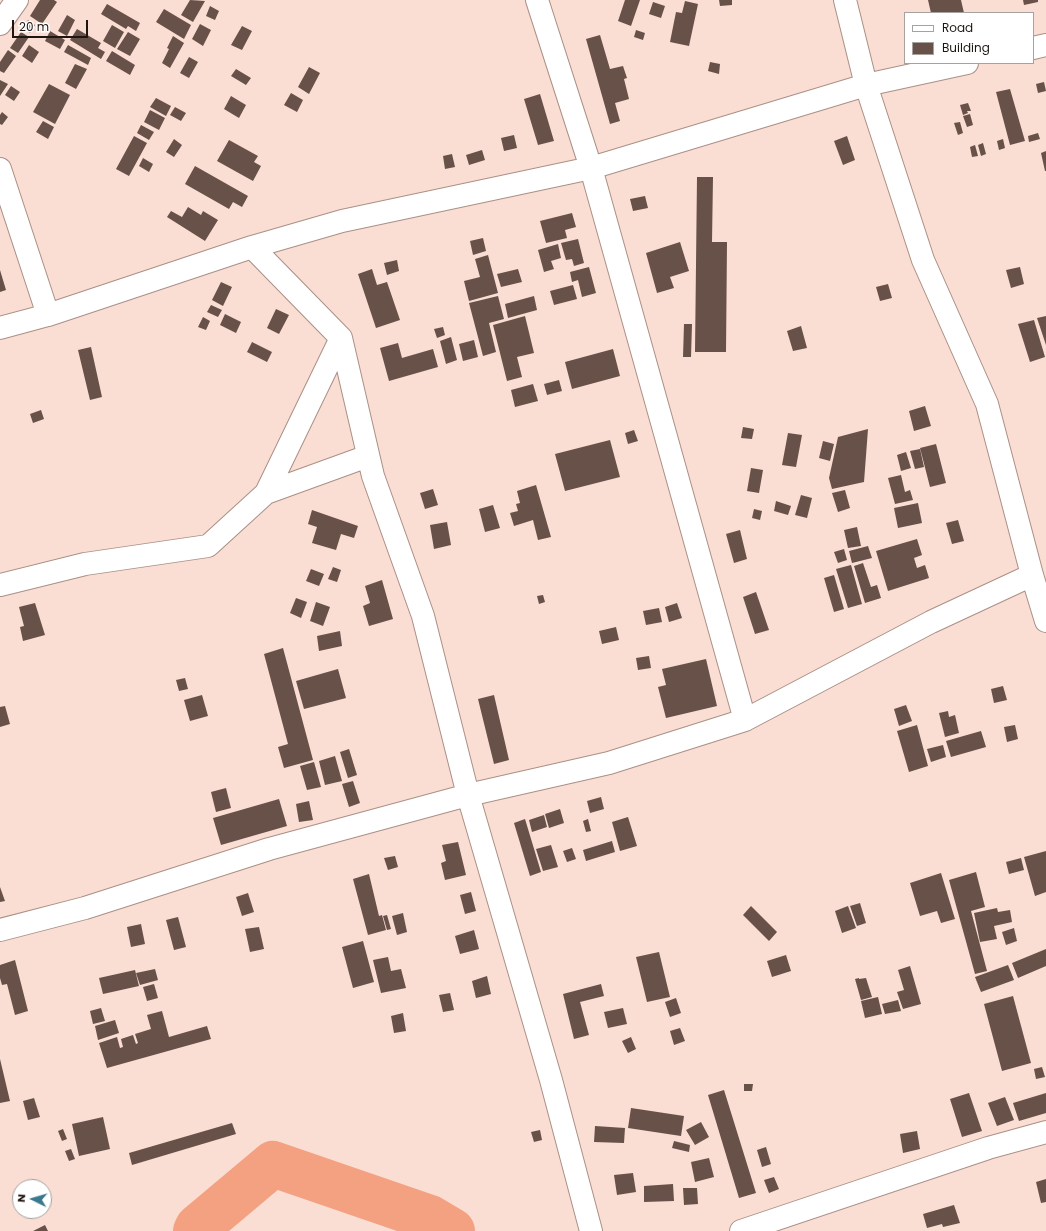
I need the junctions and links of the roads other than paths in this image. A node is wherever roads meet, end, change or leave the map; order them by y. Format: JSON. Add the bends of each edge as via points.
{"nodes":[{"id":1,"x":17,"y":0,"type":"edge"},
{"id":2,"x":537,"y":0,"type":"edge"},
{"id":3,"x":845,"y":0,"type":"edge"},
{"id":4,"x":0,"y":24,"type":"edge"},
{"id":5,"x":1046,"y":45,"type":"edge"},
{"id":6,"x":1034,"y":48,"type":"edge"},
{"id":7,"x":962,"y":64,"type":"edge"},
{"id":8,"x":866,"y":85,"type":"junction"},
{"id":9,"x":591,"y":168,"type":"junction"},
{"id":10,"x":0,"y":169,"type":"edge"},
{"id":11,"x":252,"y":247,"type":"junction"},
{"id":12,"x":48,"y":316,"type":"junction"},
{"id":13,"x":0,"y":328,"type":"edge"},
{"id":14,"x":341,"y":338,"type":"junction"},
{"id":15,"x":368,"y":456,"type":"junction"},
{"id":16,"x":266,"y":493,"type":"junction"},
{"id":17,"x":1032,"y":575,"type":"junction"},
{"id":18,"x":0,"y":584,"type":"edge"},
{"id":19,"x":1046,"y":621,"type":"edge"},
{"id":20,"x":745,"y":720,"type":"junction"},
{"id":21,"x":468,"y":795,"type":"junction"},
{"id":22,"x":0,"y":930,"type":"edge"},
{"id":23,"x":1046,"y":1132,"type":"edge"},
{"id":24,"x":591,"y":1231,"type":"edge"},
{"id":25,"x":741,"y":1231,"type":"edge"}],
"edges":[{"from":1,"to":4,"type":"street"},
{"from":2,"to":9,"type":"street"},
{"from":3,"to":8,"type":"street"},
{"from":5,"to":6,"type":"street"},
{"from":7,"to":8,"type":"street"},
{"from":8,"to":9,"type":"street"},
{"from":8,"to":17,"type":"street","via":[[923,260],[987,404]]},
{"from":9,"to":11,"type":"street","via":[[342,221]]},
{"from":9,"to":20,"type":"street"},
{"from":10,"to":12,"type":"street"},
{"from":11,"to":12,"type":"street"},
{"from":11,"to":14,"type":"street"},
{"from":12,"to":13,"type":"street"},
{"from":14,"to":15,"type":"street"},
{"from":14,"to":16,"type":"street"},
{"from":15,"to":16,"type":"street"},
{"from":15,"to":21,"type":"street","via":[[372,476],[423,616]]},
{"from":16,"to":18,"type":"street","via":[[208,546],[85,564]]},
{"from":17,"to":19,"type":"street"},
{"from":17,"to":20,"type":"street","via":[[931,622]]},
{"from":20,"to":21,"type":"street","via":[[608,763]]},
{"from":21,"to":22,"type":"street","via":[[269,849],[85,908]]},
{"from":21,"to":24,"type":"street","via":[[551,1080]]},
{"from":23,"to":25,"type":"street","via":[[988,1148]]}]}
